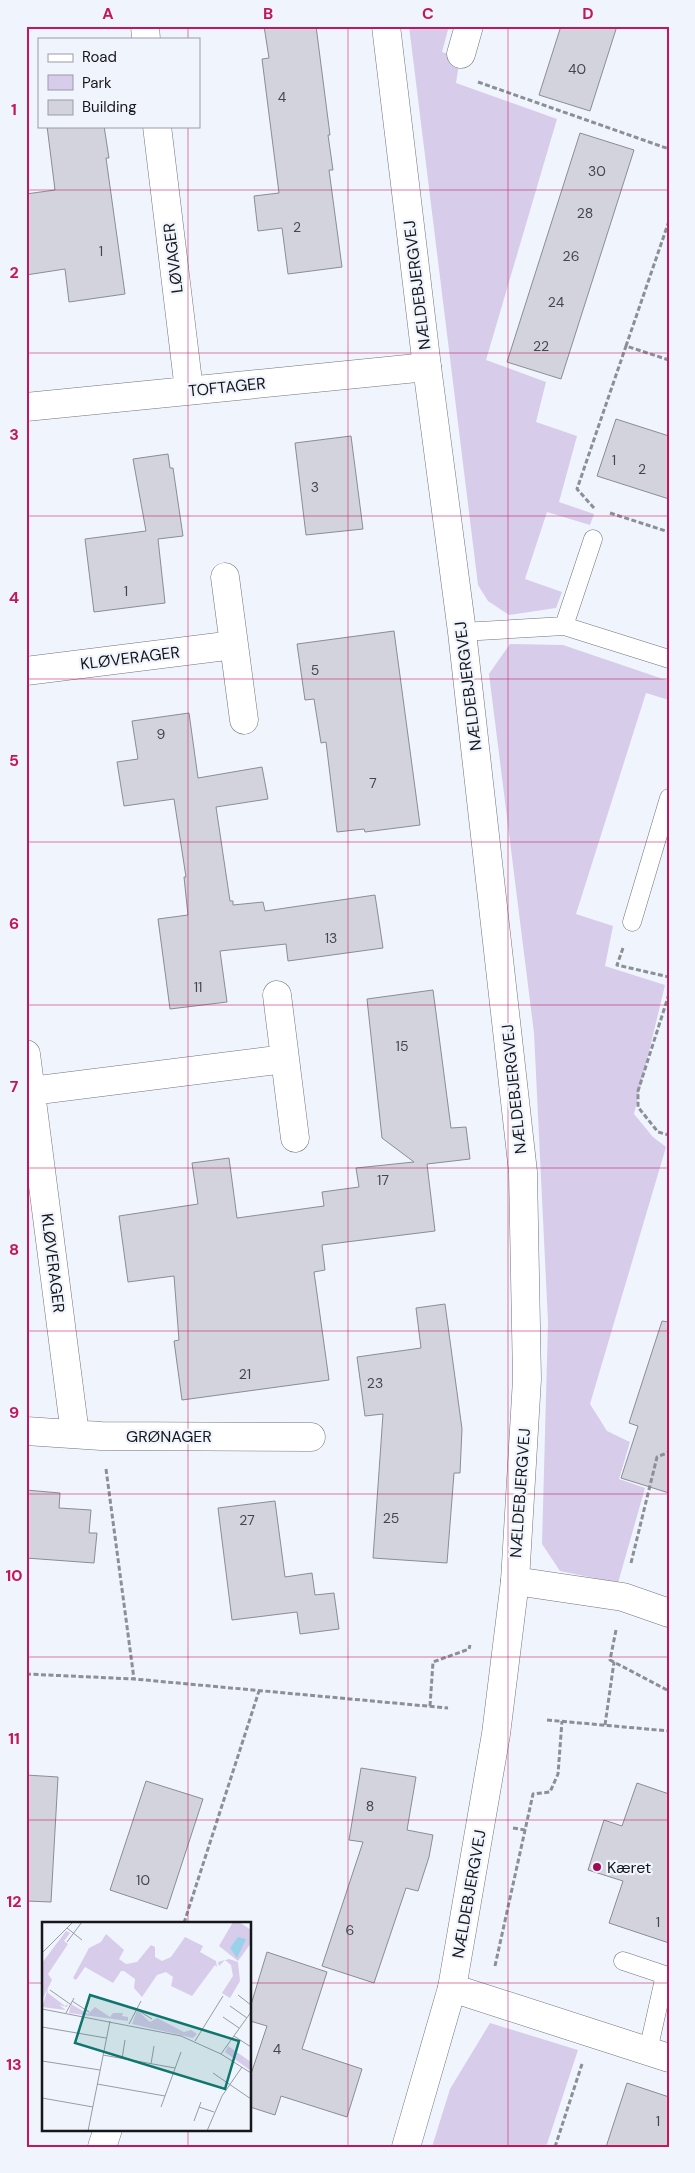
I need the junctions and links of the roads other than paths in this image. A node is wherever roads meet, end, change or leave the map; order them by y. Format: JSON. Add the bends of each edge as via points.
{"nodes":[{"id":1,"x":386,"y":26,"type":"edge"},
{"id":2,"x":469,"y":26,"type":"edge"},
{"id":3,"x":461,"y":54,"type":"road end"},
{"id":4,"x":157,"y":128,"type":"edge"},
{"id":5,"x":427,"y":367,"type":"junction"},
{"id":6,"x":189,"y":390,"type":"junction"},
{"id":7,"x":26,"y":406,"type":"edge"},
{"id":8,"x":592,"y":539,"type":"dead end"},
{"id":9,"x":225,"y":578,"type":"dead end"},
{"id":10,"x":564,"y":626,"type":"junction"},
{"id":11,"x":462,"y":632,"type":"junction"},
{"id":12,"x":234,"y":645,"type":"junction"},
{"id":13,"x":669,"y":659,"type":"edge"},
{"id":14,"x":26,"y":671,"type":"edge"},
{"id":15,"x":244,"y":720,"type":"dead end"},
{"id":16,"x":669,"y":798,"type":"edge"},
{"id":17,"x":632,"y":922,"type":"road end"},
{"id":18,"x":276,"y":996,"type":"dead end"},
{"id":19,"x":26,"y":1054,"type":"edge"},
{"id":20,"x":285,"y":1059,"type":"junction"},
{"id":21,"x":31,"y":1091,"type":"junction"},
{"id":22,"x":295,"y":1138,"type":"dead end"},
{"id":23,"x":26,"y":1431,"type":"edge"},
{"id":24,"x":88,"y":1435,"type":"junction"},
{"id":25,"x":311,"y":1437,"type":"dead end"},
{"id":26,"x":515,"y":1582,"type":"junction"},
{"id":27,"x":669,"y":1613,"type":"edge"},
{"id":28,"x":622,"y":1961,"type":"dead end"},
{"id":29,"x":452,"y":1988,"type":"junction"},
{"id":30,"x":658,"y":2054,"type":"edge"},
{"id":31,"x":108,"y":2130,"type":"edge"},
{"id":32,"x":102,"y":2147,"type":"edge"},
{"id":33,"x":406,"y":2147,"type":"edge"}],
"edges":[{"from":1,"to":5,"type":"street","name":"NÆLDEBJERGVEJ"},
{"from":2,"to":3,"type":"street"},
{"from":4,"to":6,"type":"street","name":"LØVAGER"},
{"from":5,"to":6,"type":"street","name":"TOFTAGER"},
{"from":5,"to":11,"type":"street","name":"NÆLDEBJERGVEJ"},
{"from":6,"to":7,"type":"street","name":"TOFTAGER"},
{"from":8,"to":10,"type":"lane"},
{"from":9,"to":12,"type":"street"},
{"from":10,"to":11,"type":"lane"},
{"from":10,"to":13,"type":"lane"},
{"from":11,"to":26,"type":"street","name":"NÆLDEBJERGVEJ","via":[[523,1172],[527,1379]]},
{"from":12,"to":14,"type":"street","name":"KLØVERAGER"},
{"from":12,"to":15,"type":"street"},
{"from":16,"to":17,"type":"lane"},
{"from":18,"to":20,"type":"street"},
{"from":19,"to":21,"type":"street","name":"KLØVERAGER"},
{"from":20,"to":21,"type":"street"},
{"from":20,"to":22,"type":"street"},
{"from":21,"to":24,"type":"street","name":"KLØVERAGER"},
{"from":23,"to":24,"type":"street","name":"GRØNAGER"},
{"from":24,"to":25,"type":"street","name":"GRØNAGER"},
{"from":26,"to":27,"type":"street","via":[[623,1597]]},
{"from":26,"to":29,"type":"street","name":"NÆLDEBJERGVEJ","via":[[496,1734]]},
{"from":28,"to":30,"type":"lane","via":[[665,1975]]},
{"from":29,"to":30,"type":"street"},
{"from":29,"to":33,"type":"street","name":"NÆLDEBJERGVEJ"},
{"from":31,"to":32,"type":"street"}]}
